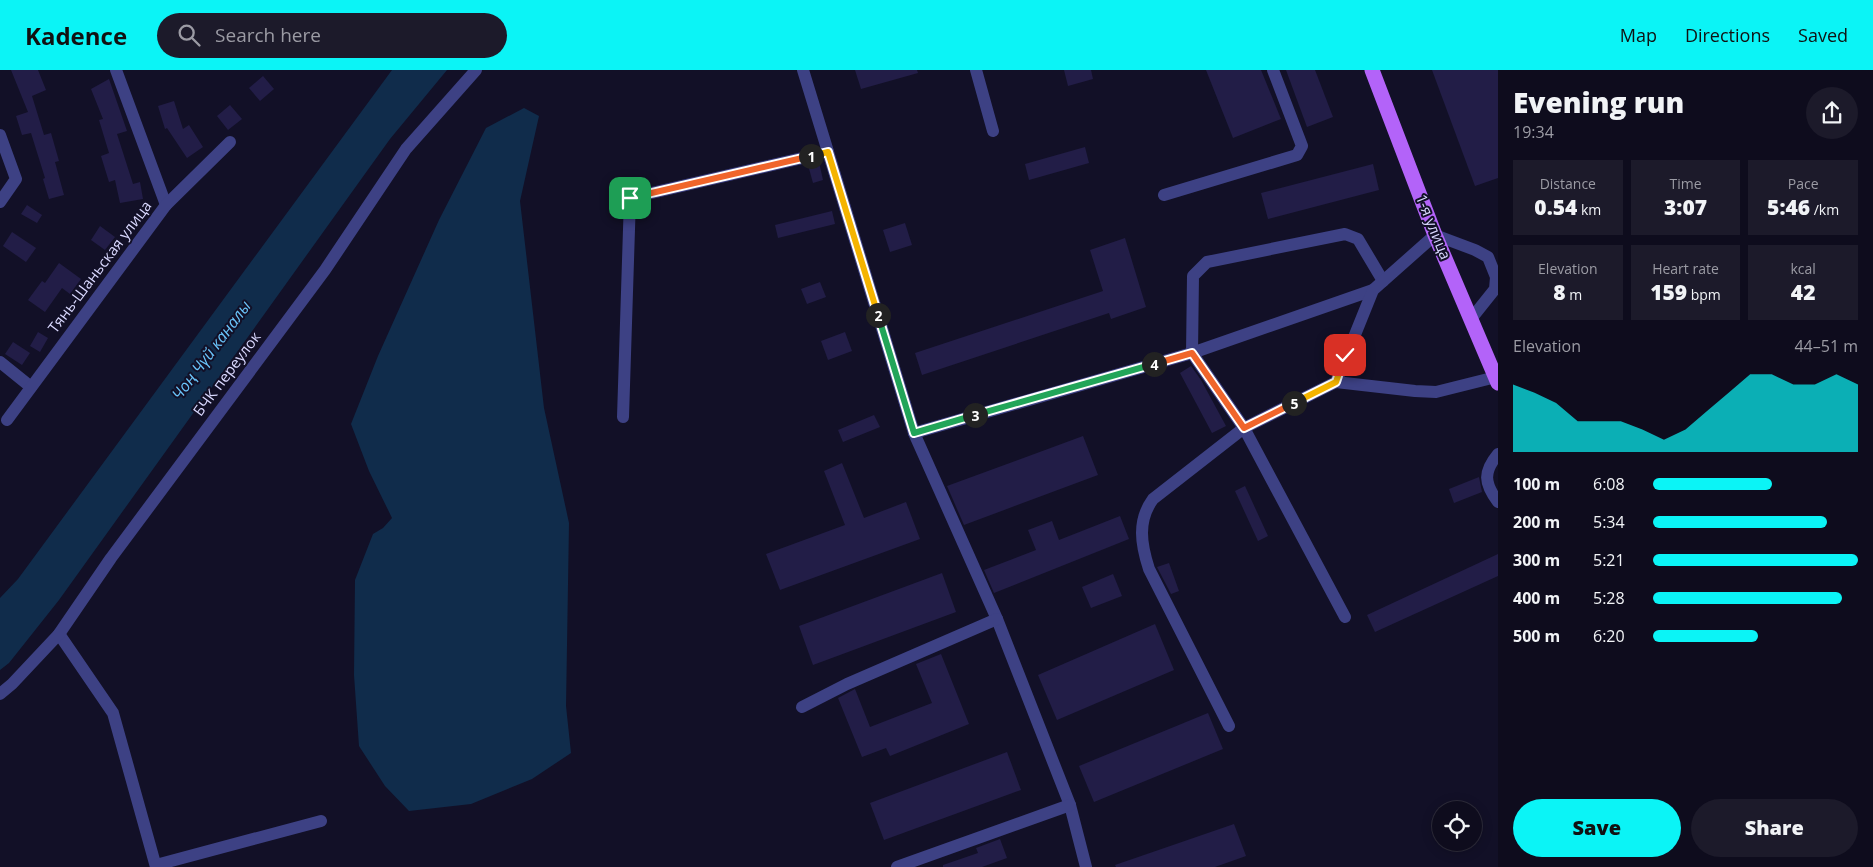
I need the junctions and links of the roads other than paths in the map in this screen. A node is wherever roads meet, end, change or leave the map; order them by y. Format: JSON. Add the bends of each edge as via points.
{"nodes":[{"id":1,"x":116,"y":70,"type":"edge"},
{"id":2,"x":476,"y":70,"type":"edge"},
{"id":3,"x":802,"y":70,"type":"edge"},
{"id":4,"x":976,"y":70,"type":"edge"},
{"id":5,"x":1273,"y":70,"type":"edge"},
{"id":6,"x":1372,"y":70,"type":"edge"},
{"id":7,"x":993,"y":131,"type":"dead end"},
{"id":8,"x":0,"y":135,"type":"edge"},
{"id":9,"x":230,"y":142,"type":"dead end"},
{"id":10,"x":828,"y":152,"type":"junction"},
{"id":11,"x":1164,"y":195,"type":"dead end"},
{"id":12,"x":0,"y":202,"type":"edge"},
{"id":13,"x":166,"y":206,"type":"junction"},
{"id":14,"x":1435,"y":235,"type":"junction"},
{"id":15,"x":1383,"y":281,"type":"junction"},
{"id":16,"x":1373,"y":290,"type":"junction"},
{"id":17,"x":1471,"y":319,"type":"junction"},
{"id":18,"x":1192,"y":353,"type":"junction"},
{"id":19,"x":0,"y":362,"type":"edge"},
{"id":20,"x":1497,"y":380,"type":"edge"},
{"id":21,"x":1336,"y":382,"type":"junction"},
{"id":22,"x":31,"y":387,"type":"junction"},
{"id":23,"x":623,"y":417,"type":"dead end"},
{"id":24,"x":7,"y":420,"type":"dead end"},
{"id":25,"x":1244,"y":428,"type":"junction"},
{"id":26,"x":914,"y":433,"type":"junction"},
{"id":27,"x":1498,"y":454,"type":"edge"},
{"id":28,"x":1498,"y":502,"type":"edge"},
{"id":29,"x":1345,"y":617,"type":"dead end"},
{"id":30,"x":997,"y":619,"type":"junction"},
{"id":31,"x":59,"y":634,"type":"junction"},
{"id":32,"x":0,"y":694,"type":"edge"},
{"id":33,"x":802,"y":707,"type":"dead end"},
{"id":34,"x":1229,"y":726,"type":"dead end"},
{"id":35,"x":1070,"y":805,"type":"junction"},
{"id":36,"x":321,"y":821,"type":"dead end"},
{"id":37,"x":156,"y":866,"type":"edge"},
{"id":38,"x":896,"y":867,"type":"edge"},
{"id":39,"x":1086,"y":867,"type":"edge"}],
"edges":[{"from":1,"to":13,"type":"street"},
{"from":2,"to":31,"type":"street","name":"БЧК переулок","via":[[406,149],[324,270],[111,558]]},
{"from":3,"to":10,"type":"street"},
{"from":4,"to":7,"type":"street"},
{"from":5,"to":11,"type":"street","via":[[1302,146],[1297,155]]},
{"from":6,"to":14,"type":"main road","name":"1-я улица"},
{"from":8,"to":12,"type":"street","via":[[16,179]]},
{"from":9,"to":13,"type":"street","name":"Тянь-Шаньская улица"},
{"from":10,"to":23,"type":"street","via":[[630,198]]},
{"from":10,"to":26,"type":"street"},
{"from":13,"to":22,"type":"street","name":"Тянь-Шаньская улица"},
{"from":14,"to":15,"type":"street"},
{"from":14,"to":17,"type":"main road","name":"1-я улица"},
{"from":14,"to":17,"type":"street","via":[[1488,257],[1496,277],[1495,289]]},
{"from":15,"to":16,"type":"street"},
{"from":15,"to":18,"type":"street","via":[[1358,240],[1345,234],[1207,262],[1193,276]]},
{"from":16,"to":18,"type":"street"},
{"from":16,"to":21,"type":"street"},
{"from":17,"to":20,"type":"main road","name":"1-я улица"},
{"from":18,"to":25,"type":"street"},
{"from":18,"to":26,"type":"street"},
{"from":19,"to":22,"type":"street"},
{"from":20,"to":21,"type":"street","via":[[1436,392]]},
{"from":21,"to":25,"type":"street"},
{"from":22,"to":24,"type":"street","name":"Тянь-Шаньская улица"},
{"from":25,"to":29,"type":"street"},
{"from":25,"to":34,"type":"street","via":[[1153,499],[1145,510],[1142,525],[1143,551],[1149,569]]},
{"from":26,"to":30,"type":"street"},
{"from":27,"to":28,"type":"street","via":[[1488,465],[1486,478],[1490,492]]},
{"from":30,"to":33,"type":"street"},
{"from":30,"to":35,"type":"street"},
{"from":31,"to":32,"type":"street","name":"БЧК переулок"},
{"from":31,"to":37,"type":"street","via":[[113,713]]},
{"from":35,"to":38,"type":"street"},
{"from":35,"to":39,"type":"street"},
{"from":36,"to":37,"type":"street"}]}
